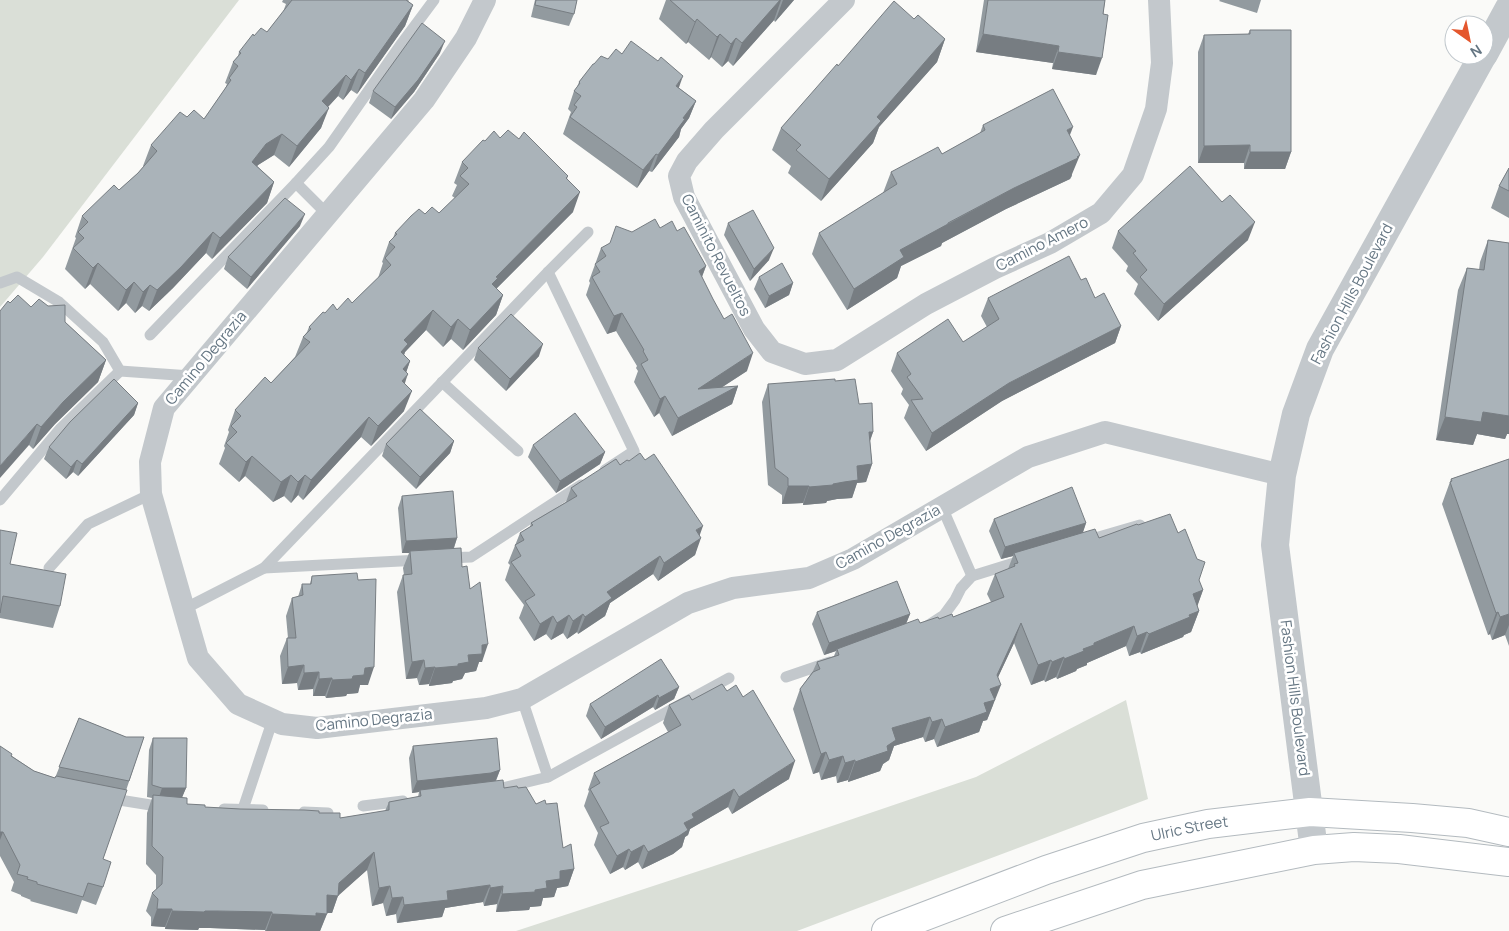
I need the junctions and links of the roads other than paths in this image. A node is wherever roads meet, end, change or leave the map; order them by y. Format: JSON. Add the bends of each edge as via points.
{"nodes":[{"id":1,"x":434,"y":0,"type":"edge"},
{"id":2,"x":485,"y":0,"type":"edge"},
{"id":3,"x":844,"y":0,"type":"edge"},
{"id":4,"x":1159,"y":0,"type":"edge"},
{"id":5,"x":1509,"y":8,"type":"edge"},
{"id":6,"x":1494,"y":36,"type":"edge"},
{"id":7,"x":1478,"y":65,"type":"edge"},
{"id":8,"x":296,"y":183,"type":"junction"},
{"id":9,"x":327,"y":214,"type":"junction"},
{"id":10,"x":588,"y":232,"type":"dead end"},
{"id":11,"x":548,"y":272,"type":"junction"},
{"id":12,"x":0,"y":282,"type":"edge"},
{"id":13,"x":150,"y":335,"type":"dead end"},
{"id":14,"x":837,"y":360,"type":"joint"},
{"id":15,"x":120,"y":372,"type":"junction"},
{"id":16,"x":191,"y":376,"type":"junction"},
{"id":17,"x":442,"y":382,"type":"junction"},
{"id":18,"x":518,"y":451,"type":"dead end"},
{"id":19,"x":1282,"y":475,"type":"junction"},
{"id":20,"x":151,"y":494,"type":"junction"},
{"id":21,"x":0,"y":500,"type":"edge"},
{"id":22,"x":942,"y":507,"type":"junction"},
{"id":23,"x":1140,"y":524,"type":"edge"},
{"id":24,"x":1075,"y":545,"type":"edge"},
{"id":25,"x":1037,"y":556,"type":"edge"},
{"id":26,"x":49,"y":568,"type":"dead end"},
{"id":27,"x":264,"y":568,"type":"junction"},
{"id":28,"x":972,"y":576,"type":"junction"},
{"id":29,"x":184,"y":609,"type":"junction"},
{"id":30,"x":920,"y":628,"type":"edge"},
{"id":31,"x":841,"y":657,"type":"edge"},
{"id":32,"x":786,"y":677,"type":"dead end"},
{"id":33,"x":729,"y":678,"type":"dead end"},
{"id":34,"x":522,"y":699,"type":"junction"},
{"id":35,"x":273,"y":719,"type":"junction"},
{"id":36,"x":548,"y":777,"type":"junction"},
{"id":37,"x":479,"y":793,"type":"edge"},
{"id":38,"x":92,"y":794,"type":"edge"},
{"id":39,"x":411,"y":800,"type":"edge"},
{"id":40,"x":363,"y":806,"type":"dead end"},
{"id":41,"x":176,"y":808,"type":"edge"},
{"id":42,"x":215,"y":809,"type":"edge"},
{"id":43,"x":243,"y":809,"type":"junction"},
{"id":44,"x":272,"y":810,"type":"edge"},
{"id":45,"x":291,"y":811,"type":"edge"},
{"id":46,"x":1310,"y":812,"type":"junction"},
{"id":47,"x":328,"y":813,"type":"edge"},
{"id":48,"x":1509,"y":832,"type":"edge"},
{"id":49,"x":1314,"y":850,"type":"junction"},
{"id":50,"x":1509,"y":862,"type":"edge"},
{"id":51,"x":886,"y":931,"type":"edge"},
{"id":52,"x":1005,"y":931,"type":"edge"}],
"edges":[{"from":1,"to":8,"type":"lane","via":[[329,147]]},
{"from":2,"to":9,"type":"street","name":"Camino Degrazia","via":[[466,38],[424,100]]},
{"from":3,"to":14,"type":"street","name":"Caminito Revueltos","via":[[714,130],[687,161],[680,176],[684,197],[754,329],[772,352],[805,364]]},
{"from":4,"to":14,"type":"street","name":"Camino Amero","via":[[1162,62],[1156,109],[1133,175],[1101,213],[1050,243],[926,304]]},
{"from":5,"to":6,"type":"street","name":"Fashion Hills Boulevard"},
{"from":7,"to":19,"type":"street","name":"Fashion Hills Boulevard","via":[[1320,349],[1296,414]]},
{"from":8,"to":9,"type":"lane"},
{"from":8,"to":13,"type":"lane"},
{"from":9,"to":16,"type":"street","name":"Camino Degrazia"},
{"from":10,"to":11,"type":"lane"},
{"from":11,"to":17,"type":"lane"},
{"from":11,"to":27,"type":"lane","via":[[634,451],[471,557]]},
{"from":12,"to":15,"type":"lane","via":[[17,277],[59,302],[103,342]]},
{"from":15,"to":16,"type":"lane"},
{"from":15,"to":21,"type":"lane","via":[[60,429]]},
{"from":16,"to":20,"type":"street","name":"Camino Degrazia","via":[[164,408],[150,462]]},
{"from":17,"to":18,"type":"lane"},
{"from":17,"to":27,"type":"lane"},
{"from":19,"to":22,"type":"street","name":"Camino Degrazia","via":[[1105,432],[1028,457]]},
{"from":19,"to":46,"type":"street","name":"Fashion Hills Boulevard","via":[[1275,545]]},
{"from":20,"to":26,"type":"lane","via":[[88,524]]},
{"from":20,"to":29,"type":"street","name":"Camino Degrazia"},
{"from":22,"to":28,"type":"lane"},
{"from":22,"to":34,"type":"street","name":"Camino Degrazia","via":[[853,560],[809,578],[733,588],[688,603]]},
{"from":23,"to":24,"type":"lane"},
{"from":25,"to":28,"type":"lane"},
{"from":27,"to":29,"type":"lane"},
{"from":28,"to":30,"type":"lane","via":[[944,615]]},
{"from":29,"to":35,"type":"street","name":"Camino Degrazia","via":[[198,658],[238,704]]},
{"from":31,"to":32,"type":"lane"},
{"from":33,"to":36,"type":"lane"},
{"from":34,"to":35,"type":"street","name":"Camino Degrazia","via":[[486,708],[316,728],[282,724]]},
{"from":34,"to":36,"type":"lane"},
{"from":35,"to":43,"type":"lane"},
{"from":36,"to":37,"type":"lane"},
{"from":38,"to":41,"type":"lane"},
{"from":39,"to":40,"type":"lane"},
{"from":42,"to":43,"type":"lane"},
{"from":43,"to":44,"type":"lane"},
{"from":45,"to":47,"type":"lane"},
{"from":46,"to":48,"type":"main road","name":"Ulric Street","via":[[1412,818]]},
{"from":46,"to":49,"type":"street","name":"Fashion Hills Boulevard"},
{"from":46,"to":51,"type":"main road","name":"Ulric Street","via":[[1208,824],[1143,838],[1046,870]]},
{"from":49,"to":50,"type":"main road","via":[[1354,847],[1399,849]]},
{"from":49,"to":52,"type":"main road","via":[[1142,885]]}]}
